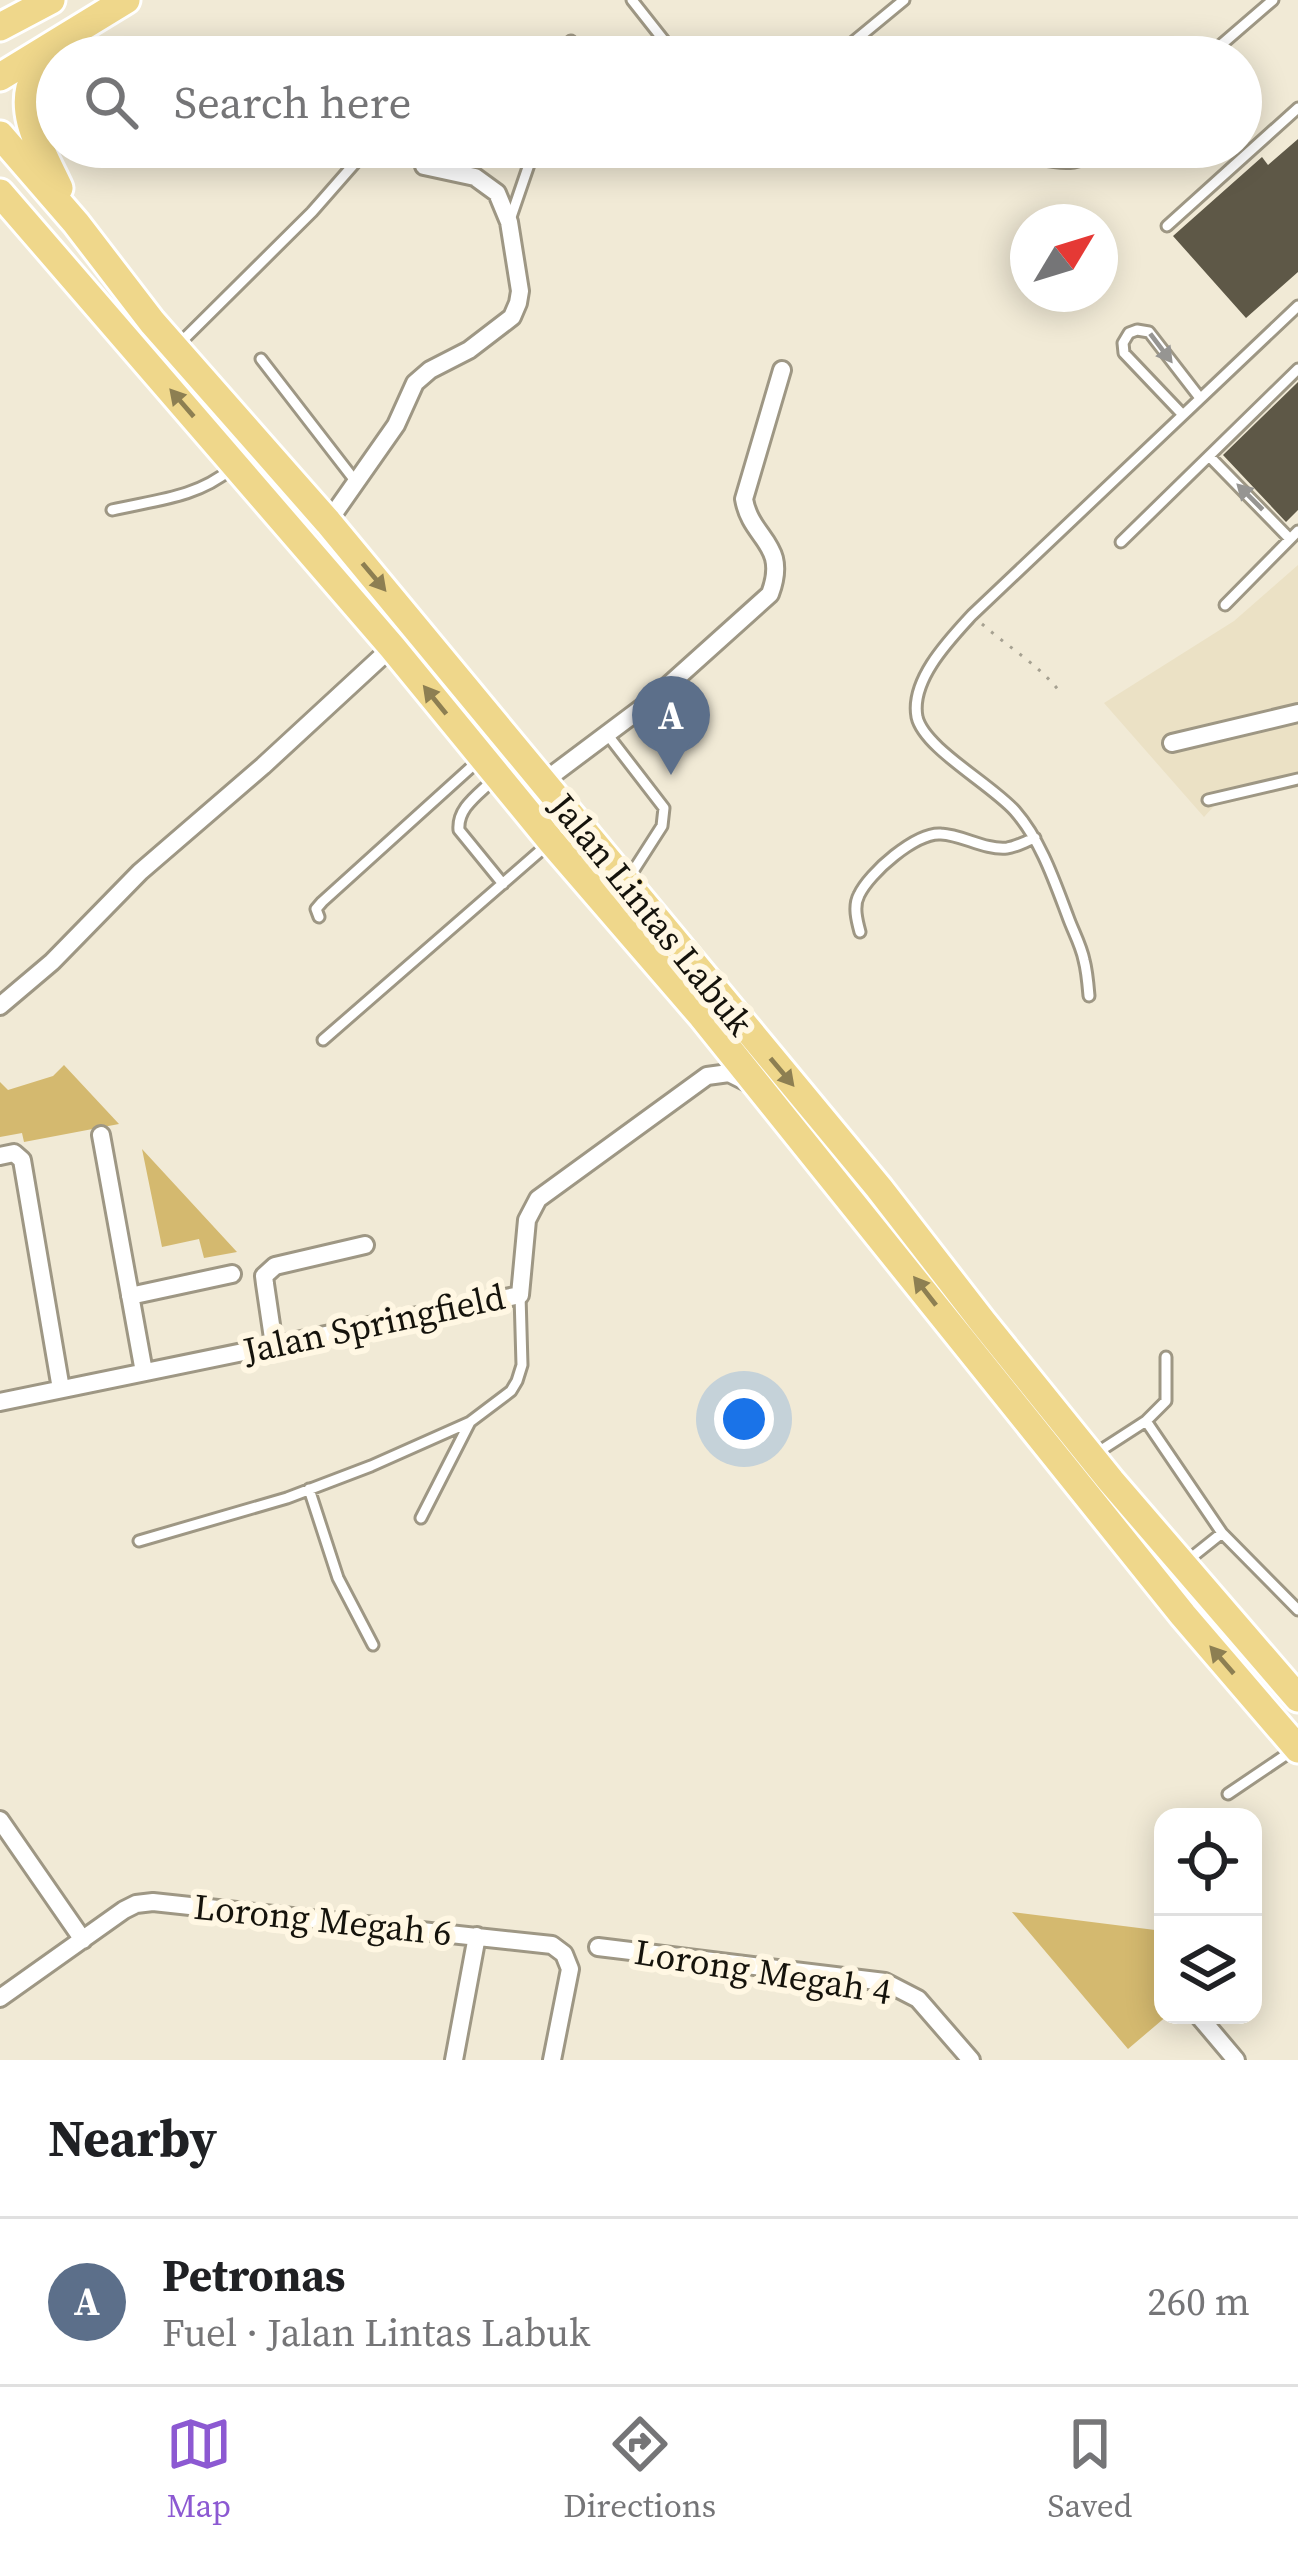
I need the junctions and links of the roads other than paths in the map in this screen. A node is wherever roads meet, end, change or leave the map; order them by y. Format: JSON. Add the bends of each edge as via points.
{"nodes":[{"id":1,"x":51,"y":0,"type":"edge"},
{"id":2,"x":126,"y":0,"type":"edge"},
{"id":3,"x":632,"y":0,"type":"edge"},
{"id":4,"x":904,"y":0,"type":"edge"},
{"id":5,"x":1273,"y":0,"type":"edge"},
{"id":6,"x":7,"y":21,"type":"edge"},
{"id":7,"x":70,"y":36,"type":"edge"},
{"id":8,"x":660,"y":36,"type":"edge"},
{"id":9,"x":860,"y":36,"type":"edge"},
{"id":10,"x":1231,"y":36,"type":"edge"},
{"id":11,"x":36,"y":56,"type":"edge"},
{"id":12,"x":36,"y":73,"type":"edge"},
{"id":13,"x":0,"y":77,"type":"edge"},
{"id":14,"x":1298,"y":108,"type":"edge"},
{"id":15,"x":0,"y":134,"type":"edge"},
{"id":16,"x":36,"y":140,"type":"edge"},
{"id":17,"x":1262,"y":140,"type":"edge"},
{"id":18,"x":49,"y":168,"type":"edge"},
{"id":19,"x":351,"y":168,"type":"edge"},
{"id":20,"x":434,"y":168,"type":"edge"},
{"id":21,"x":528,"y":168,"type":"edge"},
{"id":22,"x":1231,"y":168,"type":"edge"},
{"id":23,"x":0,"y":193,"type":"edge"},
{"id":24,"x":509,"y":222,"type":"junction"},
{"id":25,"x":76,"y":223,"type":"junction"},
{"id":26,"x":1167,"y":226,"type":"dead end"},
{"id":27,"x":1298,"y":306,"type":"edge"},
{"id":28,"x":175,"y":348,"type":"junction"},
{"id":29,"x":261,"y":359,"type":"dead end"},
{"id":30,"x":1298,"y":369,"type":"edge"},
{"id":31,"x":782,"y":370,"type":"dead end"},
{"id":32,"x":1200,"y":398,"type":"junction"},
{"id":33,"x":1183,"y":415,"type":"junction"},
{"id":34,"x":1209,"y":456,"type":"junction"},
{"id":35,"x":235,"y":466,"type":"junction"},
{"id":36,"x":356,"y":482,"type":"junction"},
{"id":37,"x":112,"y":510,"type":"dead end"},
{"id":38,"x":328,"y":522,"type":"junction"},
{"id":39,"x":1294,"y":535,"type":"edge"},
{"id":40,"x":1121,"y":542,"type":"dead end"},
{"id":41,"x":1225,"y":605,"type":"dead end"},
{"id":42,"x":392,"y":647,"type":"junction"},
{"id":43,"x":1298,"y":712,"type":"edge"},
{"id":44,"x":607,"y":734,"type":"junction"},
{"id":45,"x":1172,"y":743,"type":"dead end"},
{"id":46,"x":490,"y":766,"type":"junction"},
{"id":47,"x":1298,"y":779,"type":"edge"},
{"id":48,"x":544,"y":782,"type":"junction"},
{"id":49,"x":1208,"y":800,"type":"dead end"},
{"id":50,"x":1035,"y":838,"type":"junction"},
{"id":51,"x":551,"y":842,"type":"junction"},
{"id":52,"x":503,"y":884,"type":"junction"},
{"id":53,"x":625,"y":884,"type":"junction"},
{"id":54,"x":319,"y":917,"type":"dead end"},
{"id":55,"x":860,"y":932,"type":"dead end"},
{"id":56,"x":1089,"y":996,"type":"dead end"},
{"id":57,"x":0,"y":1006,"type":"edge"},
{"id":58,"x":702,"y":1016,"type":"junction"},
{"id":59,"x":323,"y":1040,"type":"dead end"},
{"id":60,"x":707,"y":1076,"type":"junction"},
{"id":61,"x":764,"y":1092,"type":"junction"},
{"id":62,"x":101,"y":1135,"type":"dead end"},
{"id":63,"x":0,"y":1156,"type":"edge"},
{"id":64,"x":365,"y":1244,"type":"dead end"},
{"id":65,"x":232,"y":1274,"type":"dead end"},
{"id":66,"x":520,"y":1294,"type":"junction"},
{"id":67,"x":130,"y":1296,"type":"junction"},
{"id":68,"x":982,"y":1321,"type":"junction"},
{"id":69,"x":274,"y":1345,"type":"junction"},
{"id":70,"x":1166,"y":1357,"type":"dead end"},
{"id":71,"x":144,"y":1372,"type":"junction"},
{"id":72,"x":62,"y":1389,"type":"junction"},
{"id":73,"x":0,"y":1402,"type":"edge"},
{"id":74,"x":1146,"y":1420,"type":"junction"},
{"id":75,"x":470,"y":1422,"type":"junction"},
{"id":76,"x":1091,"y":1456,"type":"junction"},
{"id":77,"x":310,"y":1489,"type":"junction"},
{"id":78,"x":421,"y":1518,"type":"dead end"},
{"id":79,"x":1222,"y":1533,"type":"junction"},
{"id":80,"x":140,"y":1540,"type":"dead end"},
{"id":81,"x":1184,"y":1564,"type":"junction"},
{"id":82,"x":1298,"y":1610,"type":"edge"},
{"id":83,"x":1183,"y":1615,"type":"junction"},
{"id":84,"x":373,"y":1645,"type":"dead end"},
{"id":85,"x":1298,"y":1698,"type":"edge"},
{"id":86,"x":1297,"y":1749,"type":"edge"},
{"id":87,"x":1228,"y":1794,"type":"dead end"},
{"id":88,"x":0,"y":1820,"type":"edge"},
{"id":89,"x":477,"y":1936,"type":"junction"},
{"id":90,"x":83,"y":1940,"type":"junction"},
{"id":91,"x":598,"y":1947,"type":"dead end"},
{"id":92,"x":0,"y":1998,"type":"edge"},
{"id":93,"x":1206,"y":2024,"type":"edge"},
{"id":94,"x":454,"y":2060,"type":"edge"},
{"id":95,"x":552,"y":2060,"type":"edge"},
{"id":96,"x":971,"y":2060,"type":"edge"},
{"id":97,"x":1236,"y":2060,"type":"edge"}],
"edges":[{"from":1,"to":6,"type":"main road"},
{"from":2,"to":7,"type":"main road"},
{"from":3,"to":8,"type":"lane"},
{"from":4,"to":9,"type":"lane"},
{"from":5,"to":10,"type":"lane"},
{"from":11,"to":13,"type":"main road"},
{"from":12,"to":16,"type":"main road","via":[[28,105]]},
{"from":14,"to":17,"type":"lane"},
{"from":15,"to":25,"type":"main road","name":"Jalan Lintas Labuk"},
{"from":18,"to":25,"type":"main road"},
{"from":19,"to":28,"type":"lane"},
{"from":20,"to":24,"type":"street","via":[[475,176],[497,193]]},
{"from":21,"to":24,"type":"lane"},
{"from":22,"to":26,"type":"lane"},
{"from":35,"to":23,"type":"main road","name":"Jalan Lintas Labuk","one_way":true},
{"from":24,"to":36,"type":"street","via":[[520,291],[512,317],[415,383]]},
{"from":25,"to":28,"type":"main road","name":"Jalan Lintas Labuk"},
{"from":27,"to":32,"type":"lane"},
{"from":28,"to":38,"type":"main road","name":"Jalan Lintas Labuk"},
{"from":29,"to":36,"type":"lane"},
{"from":30,"to":34,"type":"lane"},
{"from":31,"to":44,"type":"street","via":[[744,499],[776,562],[770,594]]},
{"from":32,"to":33,"type":"lane"},
{"from":33,"to":32,"type":"lane","one_way":true,"via":[[1124,353],[1130,333],[1149,332]]},
{"from":33,"to":50,"type":"lane","via":[[972,615],[938,652],[917,696],[917,718],[931,742],[983,781]]},
{"from":39,"to":34,"type":"lane","one_way":true},
{"from":34,"to":40,"type":"lane"},
{"from":35,"to":37,"type":"lane","via":[[190,493]]},
{"from":35,"to":42,"type":"main road","name":"Jalan Lintas Labuk"},
{"from":36,"to":38,"type":"street"},
{"from":38,"to":48,"type":"main road","name":"Jalan Lintas Labuk","one_way":true},
{"from":39,"to":41,"type":"lane"},
{"from":46,"to":42,"type":"main road","name":"Jalan Lintas Labuk","one_way":true},
{"from":42,"to":57,"type":"street"},
{"from":43,"to":45,"type":"street"},
{"from":44,"to":48,"type":"street"},
{"from":44,"to":53,"type":"lane","via":[[664,808],[662,826]]},
{"from":46,"to":51,"type":"main road","name":"Jalan Lintas Labuk"},
{"from":46,"to":52,"type":"lane","via":[[462,810],[459,830]]},
{"from":46,"to":54,"type":"lane","via":[[322,902]]},
{"from":47,"to":49,"type":"lane"},
{"from":48,"to":53,"type":"main road","name":"Jalan Lintas Labuk"},
{"from":50,"to":55,"type":"lane","via":[[1007,848],[920,837],[857,897]]},
{"from":50,"to":56,"type":"lane","via":[[1084,959]]},
{"from":51,"to":52,"type":"lane"},
{"from":51,"to":58,"type":"main road","name":"Jalan Lintas Labuk"},
{"from":52,"to":59,"type":"lane"},
{"from":53,"to":68,"type":"main road","name":"Jalan Lintas Labuk","one_way":true},
{"from":58,"to":60,"type":"street","via":[[714,1044]]},
{"from":58,"to":61,"type":"main road","name":"Jalan Lintas Labuk"},
{"from":60,"to":61,"type":"street","via":[[729,1073]]},
{"from":60,"to":66,"type":"street","name":"Jalan Springfield","via":[[538,1199],[523,1239]]},
{"from":83,"to":61,"type":"main road","name":"Jalan Lintas Labuk","one_way":true},
{"from":62,"to":67,"type":"street"},
{"from":63,"to":72,"type":"street","via":[[22,1160]]},
{"from":64,"to":69,"type":"street","via":[[269,1270]]},
{"from":65,"to":67,"type":"street"},
{"from":66,"to":69,"type":"street","name":"Jalan Springfield"},
{"from":66,"to":75,"type":"lane","via":[[518,1381]]},
{"from":67,"to":71,"type":"street"},
{"from":68,"to":76,"type":"main road","name":"Jalan Lintas Labuk"},
{"from":68,"to":83,"type":"main road","via":[[979,1340],[1144,1550]]},
{"from":69,"to":71,"type":"street","name":"Jalan Springfield"},
{"from":70,"to":74,"type":"lane","via":[[1166,1400]]},
{"from":71,"to":72,"type":"street","name":"Jalan Springfield"},
{"from":72,"to":73,"type":"street","name":"Jalan Springfield"},
{"from":74,"to":76,"type":"lane"},
{"from":74,"to":79,"type":"lane"},
{"from":75,"to":77,"type":"lane"},
{"from":75,"to":78,"type":"lane"},
{"from":76,"to":81,"type":"main road","name":"Jalan Lintas Labuk"},
{"from":77,"to":80,"type":"lane"},
{"from":77,"to":84,"type":"lane","via":[[338,1577]]},
{"from":79,"to":81,"type":"lane"},
{"from":79,"to":82,"type":"lane"},
{"from":81,"to":85,"type":"main road","name":"Jalan Lintas Labuk"},
{"from":86,"to":83,"type":"main road","name":"Jalan Lintas Labuk","one_way":true},
{"from":86,"to":87,"type":"lane"},
{"from":88,"to":90,"type":"street"},
{"from":89,"to":90,"type":"street","name":"Lorong Megah 6","via":[[153,1902],[124,1910]]},
{"from":89,"to":94,"type":"street"},
{"from":89,"to":95,"type":"street","name":"Lorong Megah 6","via":[[552,1945],[564,1954],[570,1969]]},
{"from":90,"to":92,"type":"street","name":"Lorong Megah 6"},
{"from":91,"to":96,"type":"street","name":"Lorong Megah 4","via":[[885,1982],[918,1999]]},
{"from":93,"to":97,"type":"street"}]}
